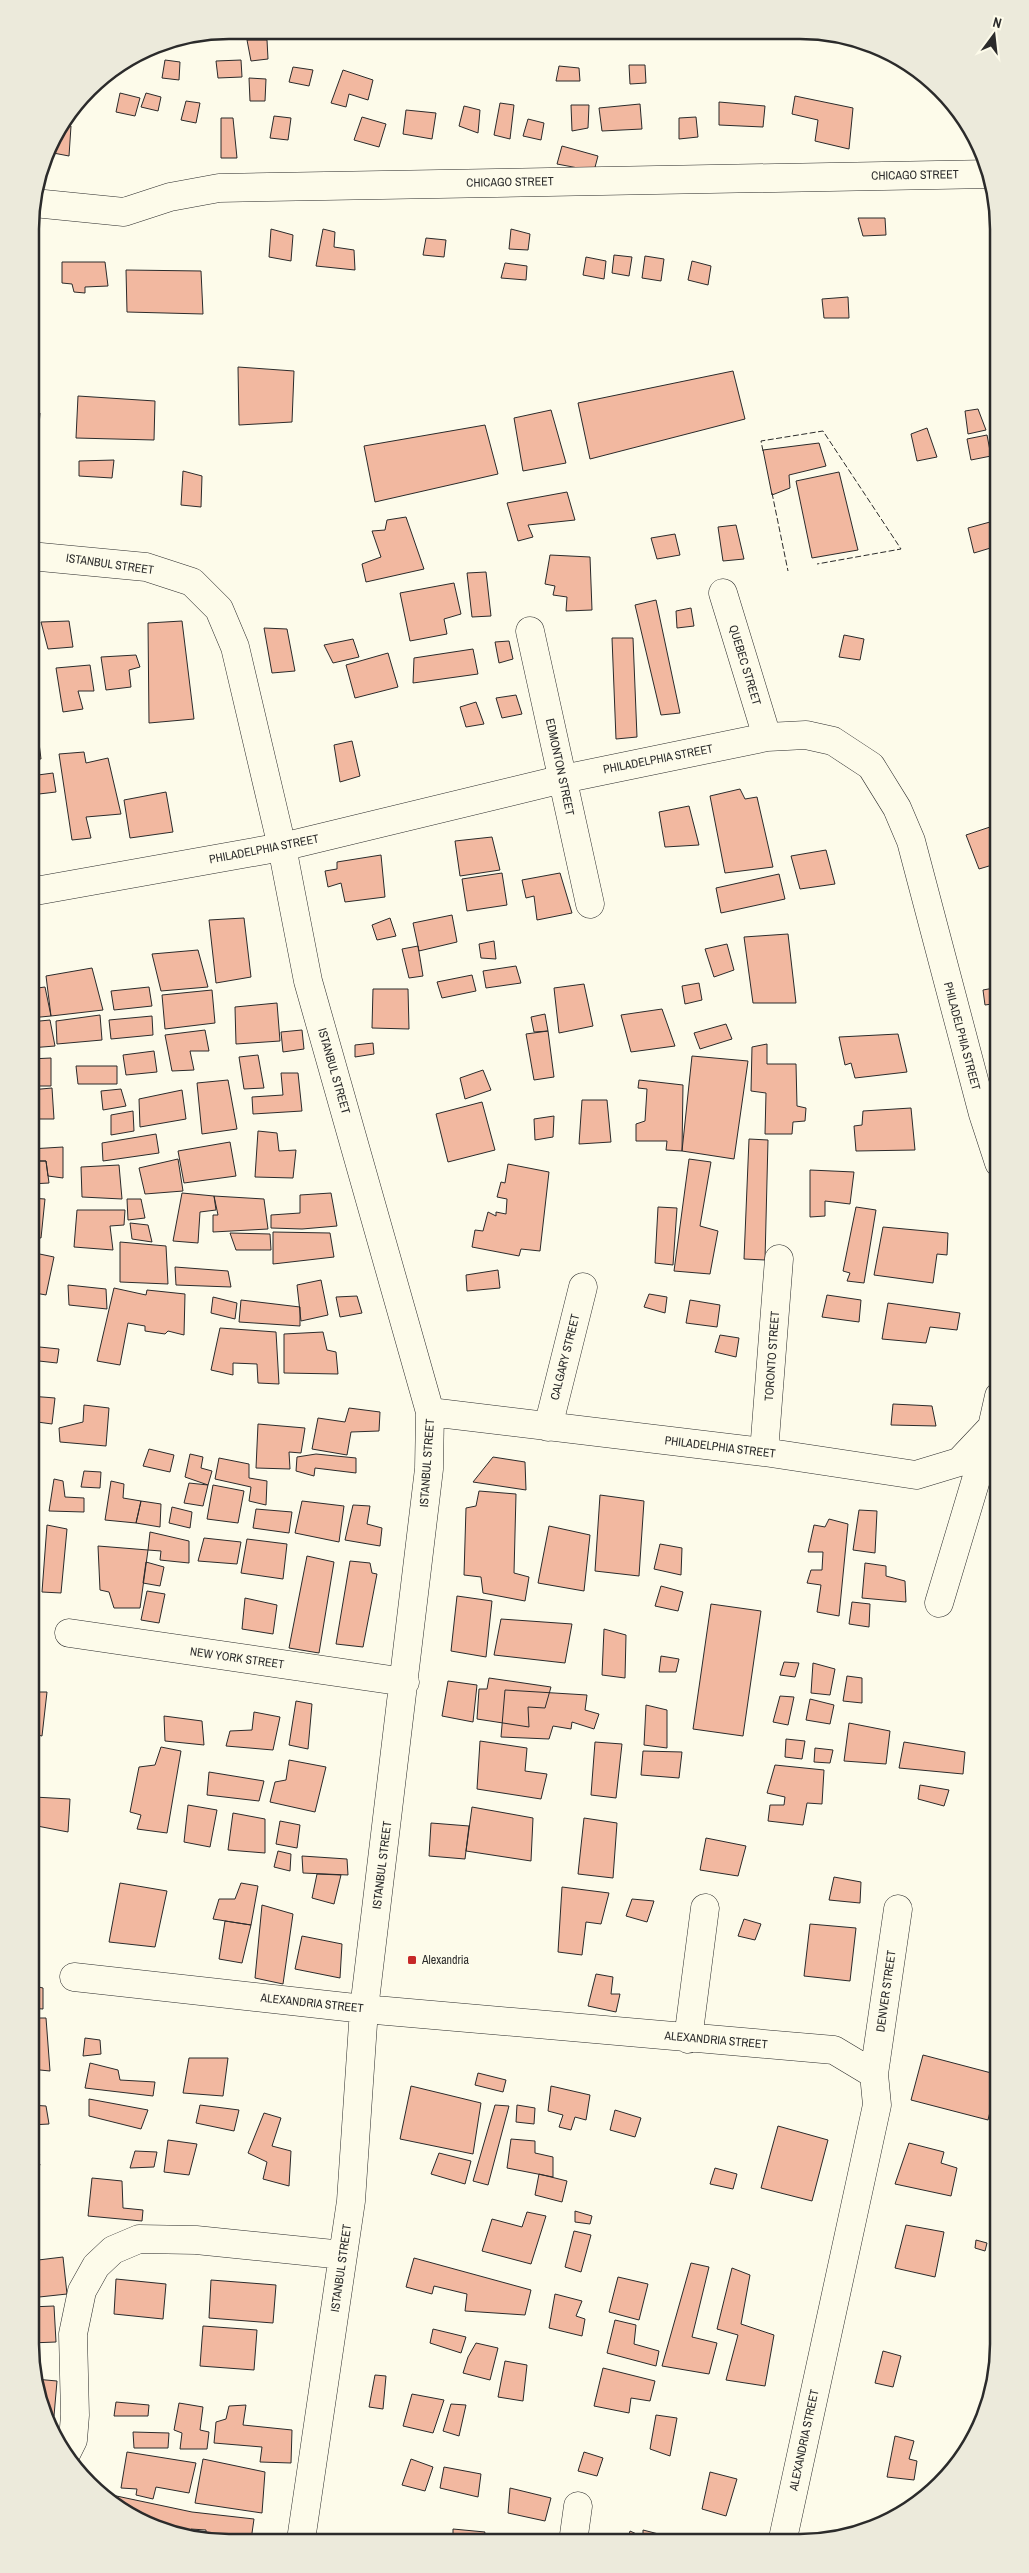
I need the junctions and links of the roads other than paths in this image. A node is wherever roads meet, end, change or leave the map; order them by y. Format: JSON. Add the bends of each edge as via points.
{"nodes":[{"id":1,"x":982,"y":174,"type":"edge"},
{"id":2,"x":40,"y":204,"type":"edge"},
{"id":3,"x":39,"y":557,"type":"edge"},
{"id":4,"x":723,"y":593,"type":"dead end"},
{"id":5,"x":530,"y":631,"type":"dead end"},
{"id":6,"x":767,"y":737,"type":"junction"},
{"id":7,"x":563,"y":779,"type":"junction"},
{"id":8,"x":282,"y":848,"type":"junction"},
{"id":9,"x":39,"y":890,"type":"edge"},
{"id":10,"x":590,"y":904,"type":"dead end"},
{"id":11,"x":990,"y":1135,"type":"edge"},
{"id":12,"x":779,"y":1259,"type":"dead end"},
{"id":13,"x":583,"y":1287,"type":"dead end"},
{"id":14,"x":430,"y":1412,"type":"junction"},
{"id":15,"x":548,"y":1427,"type":"junction"},
{"id":16,"x":990,"y":1429,"type":"edge"},
{"id":17,"x":990,"y":1434,"type":"edge"},
{"id":18,"x":764,"y":1452,"type":"junction"},
{"id":19,"x":939,"y":1603,"type":"dead end"},
{"id":20,"x":69,"y":1633,"type":"dead end"},
{"id":21,"x":405,"y":1682,"type":"junction"},
{"id":22,"x":706,"y":1908,"type":"dead end"},
{"id":23,"x":898,"y":1909,"type":"dead end"},
{"id":24,"x":74,"y":1977,"type":"dead end"},
{"id":25,"x":364,"y":2009,"type":"junction"},
{"id":26,"x":688,"y":2038,"type":"junction"},
{"id":27,"x":874,"y":2074,"type":"junction"},
{"id":28,"x":343,"y":2255,"type":"junction"},
{"id":29,"x":69,"y":2447,"type":"edge"},
{"id":30,"x":578,"y":2506,"type":"dead end"},
{"id":31,"x":302,"y":2534,"type":"edge"},
{"id":32,"x":574,"y":2534,"type":"edge"},
{"id":33,"x":784,"y":2534,"type":"edge"}],
"edges":[{"from":1,"to":2,"type":"street","name":"CHICAGO STREET","via":[[219,188],[170,197],[124,212]]},
{"from":3,"to":8,"type":"street","name":"ISTANBUL STREET","via":[[146,567],[192,582],[219,609],[235,647]]},
{"from":4,"to":6,"type":"street","name":"QUEBEC STREET"},
{"from":5,"to":7,"type":"street","name":"EDMONTON STREET"},
{"from":6,"to":7,"type":"street","name":"PHILADELPHIA STREET"},
{"from":6,"to":11,"type":"street","name":"PHILADELPHIA STREET","via":[[806,735],[833,741],[871,766],[897,808],[911,841]]},
{"from":7,"to":8,"type":"street","name":"PHILADELPHIA STREET"},
{"from":7,"to":10,"type":"street","name":"EDMONTON STREET"},
{"from":8,"to":9,"type":"street","name":"PHILADELPHIA STREET"},
{"from":8,"to":14,"type":"street","name":"ISTANBUL STREET","via":[[308,981]]},
{"from":12,"to":18,"type":"street","name":"TORONTO STREET"},
{"from":13,"to":15,"type":"street","name":"CALGARY STREET"},
{"from":14,"to":15,"type":"street","name":"PHILADELPHIA STREET"},
{"from":14,"to":21,"type":"street","name":"ISTANBUL STREET","via":[[429,1469]]},
{"from":15,"to":18,"type":"street","name":"PHILADELPHIA STREET"},
{"from":16,"to":18,"type":"street","name":"PHILADELPHIA STREET","via":[[959,1462],[916,1475]]},
{"from":17,"to":19,"type":"street"},
{"from":20,"to":21,"type":"street","name":"NEW YORK STREET"},
{"from":21,"to":25,"type":"street","name":"ISTANBUL STREET"},
{"from":22,"to":26,"type":"street"},
{"from":23,"to":27,"type":"street","name":"DENVER STREET"},
{"from":24,"to":25,"type":"street","name":"ALEXANDRIA STREET"},
{"from":25,"to":26,"type":"street","name":"ALEXANDRIA STREET"},
{"from":25,"to":28,"type":"street","name":"ISTANBUL STREET","via":[[351,2201]]},
{"from":26,"to":27,"type":"street","name":"ALEXANDRIA STREET","via":[[834,2050]]},
{"from":27,"to":33,"type":"street","name":"ALEXANDRIA STREET","via":[[877,2105]]},
{"from":28,"to":29,"type":"street","via":[[196,2240],[139,2239],[112,2250],[96,2266],[82,2291],[73,2334],[75,2415]]},
{"from":28,"to":31,"type":"street","name":"ISTANBUL STREET"},
{"from":30,"to":32,"type":"street"}]}
